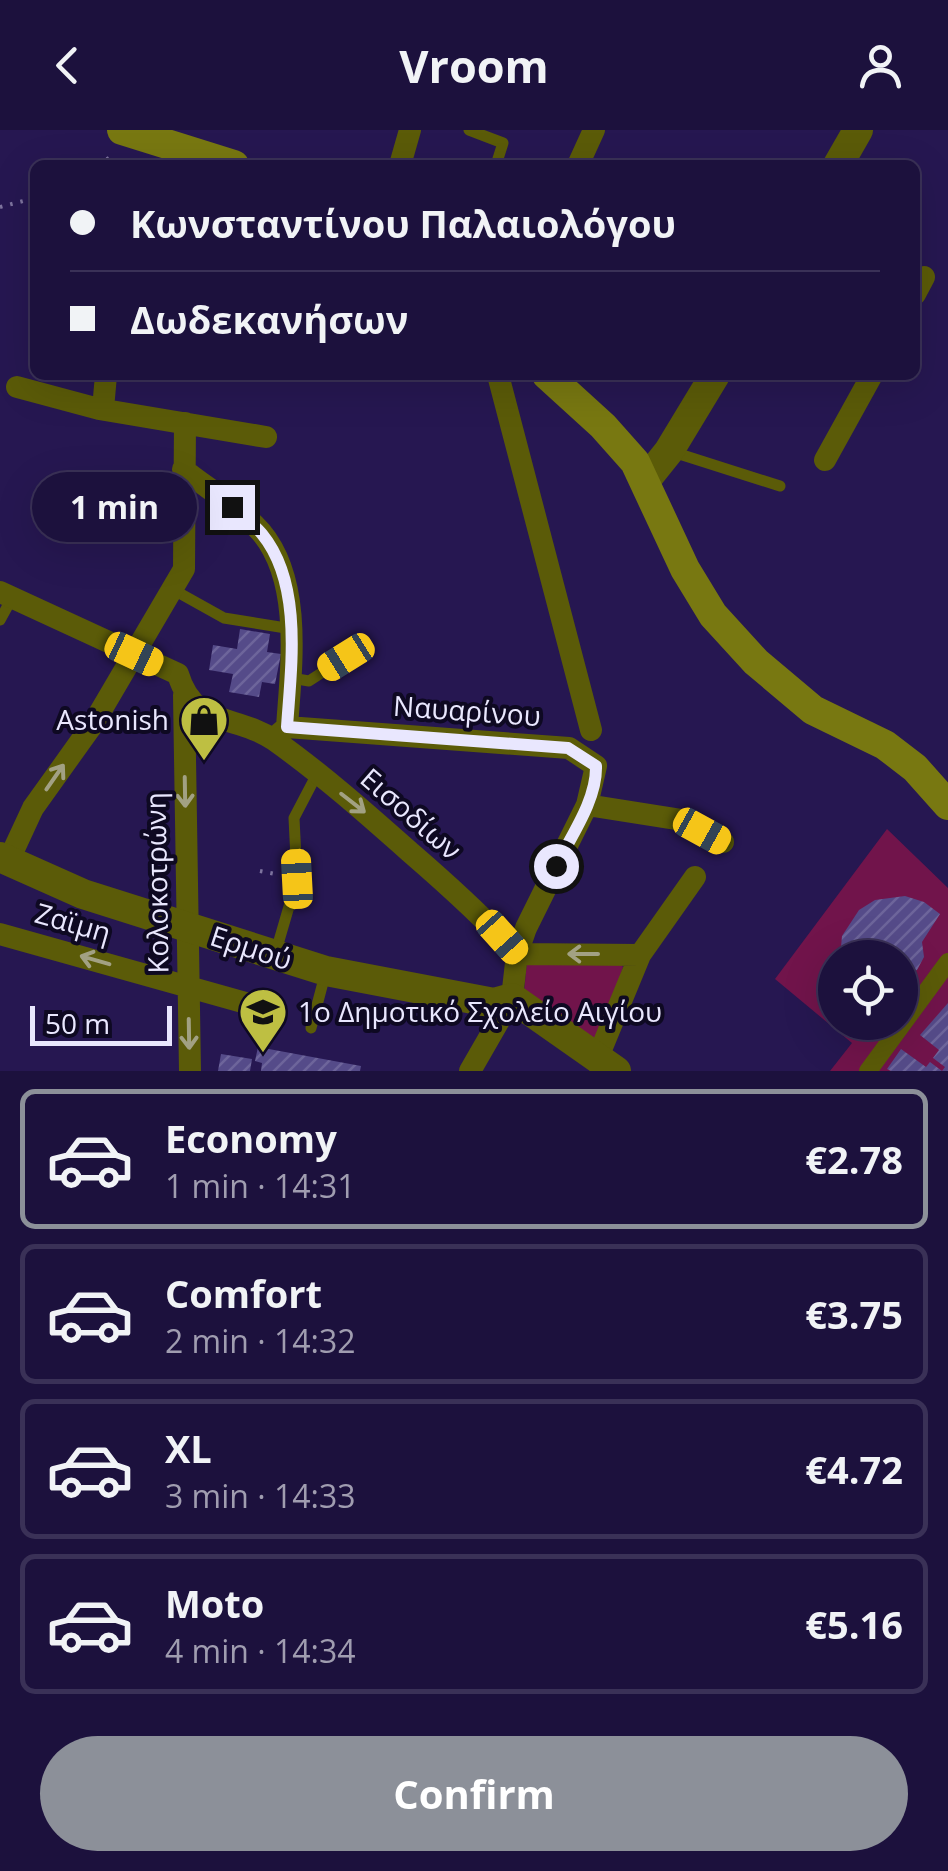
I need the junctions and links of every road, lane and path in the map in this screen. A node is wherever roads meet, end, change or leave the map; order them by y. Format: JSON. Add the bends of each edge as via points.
{"nodes":[{"id":1,"x":410,"y":130,"type":"edge"},
{"id":2,"x":469,"y":130,"type":"edge"},
{"id":3,"x":594,"y":130,"type":"edge"},
{"id":4,"x":858,"y":130,"type":"edge"},
{"id":5,"x":139,"y":133,"type":"edge"},
{"id":6,"x":219,"y":160,"type":"edge"},
{"id":7,"x":401,"y":160,"type":"edge"},
{"id":8,"x":498,"y":160,"type":"edge"},
{"id":9,"x":580,"y":160,"type":"edge"},
{"id":10,"x":841,"y":160,"type":"edge"},
{"id":11,"x":30,"y":199,"type":"edge"},
{"id":12,"x":0,"y":207,"type":"edge"},
{"id":13,"x":106,"y":380,"type":"edge"},
{"id":14,"x":499,"y":380,"type":"edge"},
{"id":15,"x":553,"y":380,"type":"edge"},
{"id":16,"x":712,"y":380,"type":"edge"},
{"id":17,"x":869,"y":380,"type":"edge"},
{"id":18,"x":17,"y":387,"type":"dead end"},
{"id":19,"x":104,"y":409,"type":"junction"},
{"id":20,"x":186,"y":423,"type":"junction"},
{"id":21,"x":266,"y":437,"type":"dead end"},
{"id":22,"x":669,"y":451,"type":"junction"},
{"id":23,"x":825,"y":460,"type":"dead end"},
{"id":24,"x":183,"y":469,"type":"junction"},
{"id":25,"x":645,"y":480,"type":"junction"},
{"id":26,"x":780,"y":486,"type":"dead end"},
{"id":27,"x":172,"y":589,"type":"junction"},
{"id":28,"x":6,"y":595,"type":"edge"},
{"id":29,"x":0,"y":620,"type":"edge"},
{"id":30,"x":292,"y":629,"type":"junction"},
{"id":31,"x":134,"y":654,"type":"junction"},
{"id":32,"x":346,"y":657,"type":"dead end"},
{"id":33,"x":291,"y":678,"type":"junction"},
{"id":34,"x":184,"y":695,"type":"junction"},
{"id":35,"x":591,"y":730,"type":"dead end"},
{"id":36,"x":280,"y":733,"type":"junction"},
{"id":37,"x":317,"y":774,"type":"junction"},
{"id":38,"x":587,"y":805,"type":"junction"},
{"id":39,"x":948,"y":805,"type":"edge"},
{"id":40,"x":723,"y":842,"type":"dead end"},
{"id":41,"x":3,"y":863,"type":"edge"},
{"id":42,"x":260,"y":870,"type":"dead end"},
{"id":43,"x":695,"y":878,"type":"dead end"},
{"id":44,"x":297,"y":879,"type":"junction"},
{"id":45,"x":187,"y":927,"type":"junction"},
{"id":46,"x":0,"y":934,"type":"edge"},
{"id":47,"x":517,"y":954,"type":"junction"},
{"id":48,"x":640,"y":954,"type":"junction"},
{"id":49,"x":275,"y":956,"type":"junction"},
{"id":50,"x":948,"y":962,"type":"edge"},
{"id":51,"x":326,"y":971,"type":"junction"},
{"id":52,"x":188,"y":986,"type":"junction"},
{"id":53,"x":512,"y":998,"type":"junction"},
{"id":54,"x":254,"y":1005,"type":"dead end"},
{"id":55,"x":311,"y":1028,"type":"dead end"},
{"id":56,"x":601,"y":1066,"type":"edge"},
{"id":57,"x":190,"y":1071,"type":"edge"},
{"id":58,"x":470,"y":1071,"type":"edge"},
{"id":59,"x":868,"y":1071,"type":"edge"}],
"edges":[{"from":1,"to":7,"type":"street"},
{"from":2,"to":8,"type":"lane","via":[[503,143]]},
{"from":3,"to":9,"type":"street"},
{"from":4,"to":10,"type":"street"},
{"from":5,"to":6,"type":"main road"},
{"from":11,"to":12,"type":"path"},
{"from":13,"to":19,"type":"street"},
{"from":14,"to":35,"type":"street"},
{"from":15,"to":25,"type":"main road","via":[[604,426]]},
{"from":16,"to":22,"type":"street"},
{"from":17,"to":23,"type":"street"},
{"from":18,"to":19,"type":"street"},
{"from":19,"to":20,"type":"street"},
{"from":20,"to":21,"type":"street"},
{"from":20,"to":24,"type":"street"},
{"from":22,"to":25,"type":"street"},
{"from":22,"to":26,"type":"lane"},
{"from":24,"to":27,"type":"street","via":[[184,568]]},
{"from":24,"to":30,"type":"street","via":[[261,532],[276,555]]},
{"from":25,"to":39,"type":"main road","via":[[713,615],[756,662],[814,710],[915,768]]},
{"from":27,"to":30,"type":"lane","via":[[224,618]]},
{"from":27,"to":31,"type":"street"},
{"from":28,"to":29,"type":"lane"},
{"from":28,"to":31,"type":"street","name":"Εισοδίων"},
{"from":30,"to":33,"type":"street"},
{"from":31,"to":34,"type":"street","name":"Εισοδίων","via":[[178,674]]},
{"from":41,"to":31,"type":"street","one_way":true},
{"from":32,"to":33,"type":"lane","via":[[309,681]]},
{"from":33,"to":36,"type":"street"},
{"from":34,"to":36,"type":"street","name":"Εισοδίων","via":[[212,716]]},
{"from":34,"to":45,"type":"street","name":"Κολοκοτρώνη","one_way":true},
{"from":36,"to":37,"type":"street","name":"Εισοδίων"},
{"from":36,"to":38,"type":"street","name":"Ναυαρίνου","via":[[568,748],[596,766]]},
{"from":37,"to":44,"type":"lane","via":[[294,818]]},
{"from":37,"to":47,"type":"street","name":"Εισοδίων","one_way":true,"via":[[488,921]]},
{"from":38,"to":40,"type":"street","via":[[682,820]]},
{"from":38,"to":47,"type":"street"},
{"from":41,"to":45,"type":"street","name":"Ερμού"},
{"from":42,"to":44,"type":"path"},
{"from":43,"to":48,"type":"street"},
{"from":44,"to":49,"type":"lane"},
{"from":45,"to":49,"type":"street","name":"Ερμού"},
{"from":45,"to":52,"type":"street","name":"Κολοκοτρώνη"},
{"from":52,"to":46,"type":"street","name":"Ζαϊμη","one_way":true},
{"from":48,"to":47,"type":"street","one_way":true},
{"from":47,"to":53,"type":"street"},
{"from":48,"to":56,"type":"street"},
{"from":49,"to":51,"type":"street","name":"Ερμού"},
{"from":50,"to":59,"type":"street"},
{"from":51,"to":53,"type":"street","name":"Ερμού","via":[[494,1003]]},
{"from":51,"to":55,"type":"lane"},
{"from":52,"to":54,"type":"street","name":"Ζαϊμη"},
{"from":52,"to":57,"type":"street","name":"Κολοκοτρώνη","one_way":true},
{"from":53,"to":56,"type":"street"},
{"from":53,"to":58,"type":"street"}]}
